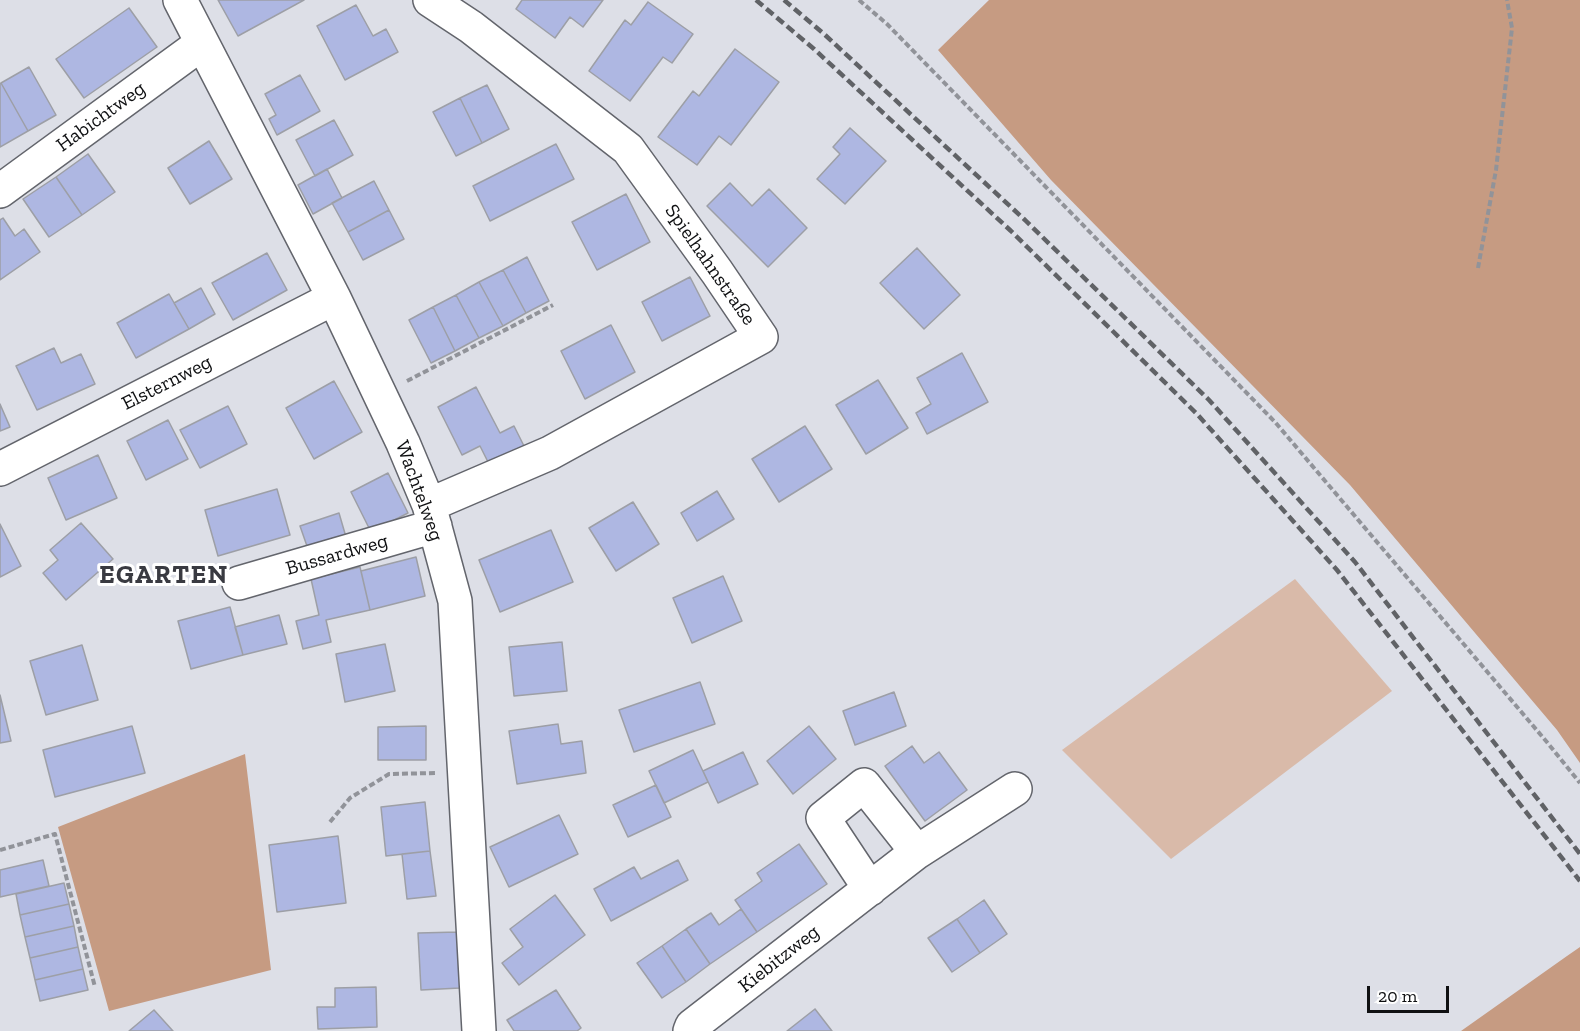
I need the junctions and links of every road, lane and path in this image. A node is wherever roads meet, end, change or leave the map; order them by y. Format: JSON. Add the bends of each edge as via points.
{"nodes":[{"id":1,"x":180,"y":0,"type":"edge"},
{"id":2,"x":430,"y":0,"type":"edge"},
{"id":3,"x":859,"y":0,"type":"edge"},
{"id":4,"x":1507,"y":0,"type":"edge"},
{"id":5,"x":201,"y":44,"type":"junction"},
{"id":6,"x":0,"y":191,"type":"edge"},
{"id":7,"x":1478,"y":268,"type":"dead end"},
{"id":8,"x":334,"y":298,"type":"junction"},
{"id":9,"x":553,"y":305,"type":"dead end"},
{"id":10,"x":381,"y":395,"type":"junction"},
{"id":11,"x":0,"y":469,"type":"edge"},
{"id":12,"x":432,"y":516,"type":"junction"},
{"id":13,"x":239,"y":583,"type":"dead end"},
{"id":14,"x":464,"y":772,"type":"junction"},
{"id":15,"x":1580,"y":783,"type":"edge"},
{"id":16,"x":1016,"y":789,"type":"dead end"},
{"id":17,"x":330,"y":822,"type":"dead end"},
{"id":18,"x":0,"y":850,"type":"edge"},
{"id":19,"x":917,"y":852,"type":"junction"},
{"id":20,"x":870,"y":889,"type":"junction"},
{"id":21,"x":95,"y":987,"type":"dead end"},
{"id":22,"x":479,"y":1031,"type":"edge"},
{"id":23,"x":690,"y":1031,"type":"edge"}],
"edges":[{"from":1,"to":5,"type":"street","name":"Wachtelweg"},
{"from":2,"to":12,"type":"street","name":"Spielhahnstraße","via":[[471,27],[628,149],[761,338]]},
{"from":3,"to":15,"type":"path","via":[[887,24],[1275,422]]},
{"from":4,"to":7,"type":"path","via":[[1512,28],[1496,170]]},
{"from":5,"to":6,"type":"street","name":"Habichtweg"},
{"from":5,"to":8,"type":"street","name":"Wachtelweg"},
{"from":8,"to":10,"type":"street","name":"Wachtelweg"},
{"from":8,"to":11,"type":"street","name":"Elsternweg"},
{"from":9,"to":10,"type":"path"},
{"from":10,"to":12,"type":"street","name":"Wachtelweg"},
{"from":12,"to":13,"type":"street","name":"Bussardweg"},
{"from":12,"to":14,"type":"street","name":"Wachtelweg","via":[[455,601]]},
{"from":14,"to":17,"type":"path","via":[[389,774],[350,798]]},
{"from":14,"to":22,"type":"street","name":"Wachtelweg"},
{"from":16,"to":19,"type":"street","name":"Kiebitzweg"},
{"from":18,"to":21,"type":"path","via":[[55,834]]},
{"from":19,"to":20,"type":"street","name":"Kiebitzweg"},
{"from":19,"to":20,"type":"street","via":[[864,785],[823,818]]},
{"from":20,"to":23,"type":"street","name":"Kiebitzweg"}]}
